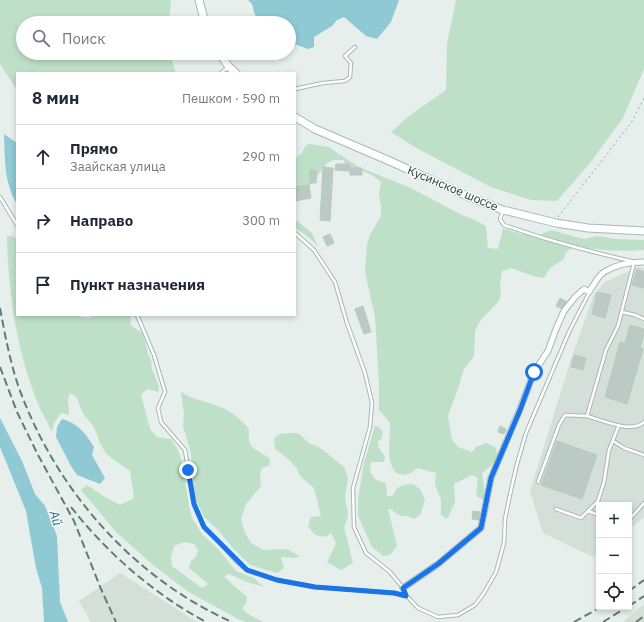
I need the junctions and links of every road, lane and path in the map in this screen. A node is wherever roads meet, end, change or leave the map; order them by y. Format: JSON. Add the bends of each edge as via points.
{"nodes":[{"id":1,"x":199,"y":0,"type":"edge"},
{"id":2,"x":203,"y":16,"type":"edge"},
{"id":3,"x":355,"y":47,"type":"dead end"},
{"id":4,"x":224,"y":60,"type":"edge"},
{"id":5,"x":228,"y":67,"type":"junction"},
{"id":6,"x":221,"y":72,"type":"edge"},
{"id":7,"x":235,"y":72,"type":"edge"},
{"id":8,"x":296,"y":89,"type":"edge"},
{"id":9,"x":644,"y":98,"type":"edge"},
{"id":10,"x":296,"y":118,"type":"edge"},
{"id":11,"x":0,"y":197,"type":"edge"},
{"id":12,"x":504,"y":210,"type":"junction"},
{"id":13,"x":16,"y":223,"type":"edge"},
{"id":14,"x":556,"y":224,"type":"junction"},
{"id":15,"x":644,"y":231,"type":"edge"},
{"id":16,"x":296,"y":234,"type":"edge"},
{"id":17,"x":634,"y":262,"type":"junction"},
{"id":18,"x":644,"y":262,"type":"edge"},
{"id":19,"x":589,"y":292,"type":"junction"},
{"id":20,"x":622,"y":312,"type":"junction"},
{"id":21,"x":137,"y":316,"type":"edge"},
{"id":22,"x":644,"y":320,"type":"edge"},
{"id":23,"x":587,"y":416,"type":"junction"},
{"id":24,"x":644,"y":422,"type":"edge"},
{"id":25,"x":619,"y":425,"type":"junction"},
{"id":26,"x":613,"y":441,"type":"junction"},
{"id":27,"x":644,"y":455,"type":"edge"},
{"id":28,"x":538,"y":482,"type":"dead end"},
{"id":29,"x":644,"y":503,"type":"edge"},
{"id":30,"x":556,"y":509,"type":"dead end"},
{"id":31,"x":588,"y":511,"type":"junction"},
{"id":32,"x":596,"y":514,"type":"edge"},
{"id":33,"x":632,"y":517,"type":"edge"},
{"id":34,"x":403,"y":588,"type":"junction"},
{"id":35,"x":406,"y":596,"type":"junction"}],
"edges":[{"from":1,"to":2,"type":"main road"},
{"from":3,"to":8,"type":"lane","via":[[345,56],[351,63],[350,77],[344,81],[323,82]]},
{"from":4,"to":5,"type":"main road"},
{"from":5,"to":6,"type":"lane"},
{"from":5,"to":7,"type":"main road"},
{"from":9,"to":14,"type":"path","via":[[631,123],[559,216]]},
{"from":10,"to":12,"type":"main road","name":"Кусинское шоссе","via":[[315,129],[469,198]]},
{"from":11,"to":13,"type":"lane"},
{"from":12,"to":14,"type":"main road","name":"Кусинское шоссе"},
{"from":12,"to":17,"type":"lane","via":[[500,220],[504,225],[577,249]]},
{"from":14,"to":15,"type":"main road","name":"Кусинское шоссе"},
{"from":16,"to":34,"type":"lane","via":[[314,250],[335,282],[365,373],[372,403],[370,428],[353,488],[354,527],[366,553],[390,572]]},
{"from":17,"to":18,"type":"street"},
{"from":17,"to":19,"type":"street","via":[[603,272]]},
{"from":17,"to":20,"type":"lane"},
{"from":19,"to":34,"type":"street","via":[[584,289],[564,311],[548,352],[534,372],[491,478],[481,528],[438,564]]},
{"from":19,"to":35,"type":"lane","via":[[526,433],[516,464],[505,519],[504,543],[496,572],[484,593],[475,605],[458,615],[438,617],[418,608]]},
{"from":20,"to":22,"type":"lane"},
{"from":20,"to":23,"type":"lane","via":[[606,350]]},
{"from":21,"to":35,"type":"lane","via":[[154,355],[165,392],[158,408],[161,422],[185,450],[194,504],[204,527],[236,561],[247,570],[277,580],[315,587]]},
{"from":23,"to":25,"type":"lane"},
{"from":23,"to":28,"type":"lane","via":[[565,415]]},
{"from":24,"to":25,"type":"lane","via":[[628,428]]},
{"from":25,"to":26,"type":"lane"},
{"from":26,"to":27,"type":"lane"},
{"from":26,"to":31,"type":"lane","via":[[598,501]]},
{"from":29,"to":33,"type":"lane"},
{"from":30,"to":31,"type":"lane","via":[[582,518]]},
{"from":31,"to":32,"type":"lane"},
{"from":34,"to":35,"type":"lane"}]}
